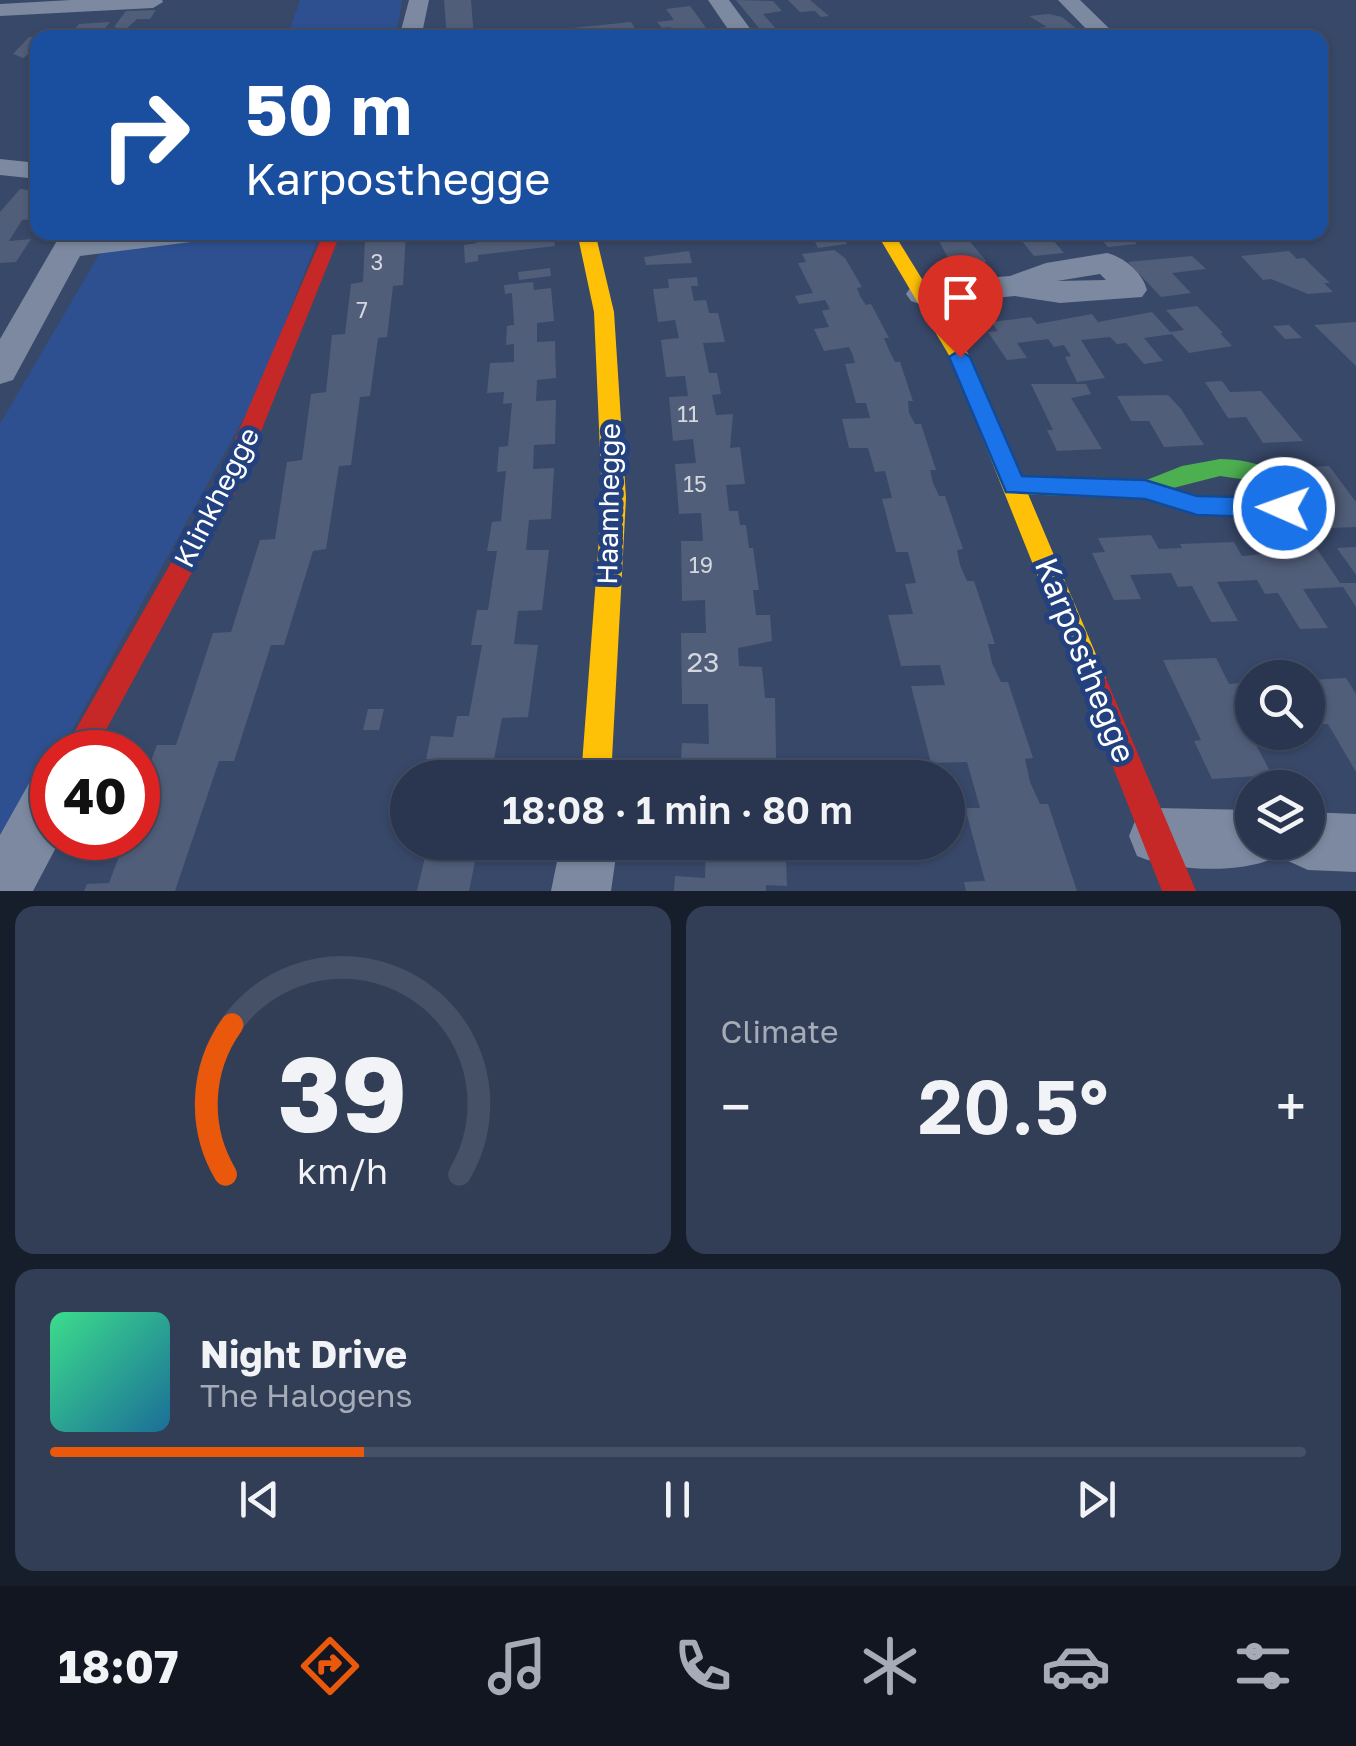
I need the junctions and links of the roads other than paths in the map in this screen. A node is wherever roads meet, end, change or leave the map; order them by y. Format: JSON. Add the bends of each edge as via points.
{"nodes":[{"id":1,"x":419,"y":0,"type":"edge"},
{"id":2,"x":718,"y":0,"type":"edge"},
{"id":3,"x":1068,"y":0,"type":"edge"},
{"id":4,"x":153,"y":2,"type":"dead end"},
{"id":5,"x":70,"y":7,"type":"junction"},
{"id":6,"x":0,"y":10,"type":"edge"},
{"id":7,"x":0,"y":28,"type":"edge"},
{"id":8,"x":412,"y":30,"type":"edge"},
{"id":9,"x":740,"y":30,"type":"edge"},
{"id":10,"x":1100,"y":30,"type":"edge"},
{"id":11,"x":0,"y":167,"type":"edge"},
{"id":12,"x":30,"y":171,"type":"edge"},
{"id":13,"x":73,"y":240,"type":"edge"},
{"id":14,"x":330,"y":240,"type":"edge"},
{"id":15,"x":588,"y":240,"type":"edge"},
{"id":16,"x":889,"y":240,"type":"edge"},
{"id":17,"x":1015,"y":286,"type":"dead end"},
{"id":18,"x":923,"y":294,"type":"junction"},
{"id":19,"x":11,"y":335,"type":"edge"},
{"id":20,"x":0,"y":371,"type":"edge"},
{"id":21,"x":1014,"y":485,"type":"junction"},
{"id":22,"x":1145,"y":490,"type":"junction"},
{"id":23,"x":90,"y":730,"type":"edge"},
{"id":24,"x":597,"y":760,"type":"edge"},
{"id":25,"x":1158,"y":836,"type":"junction"},
{"id":26,"x":30,"y":838,"type":"edge"},
{"id":27,"x":1235,"y":838,"type":"edge"},
{"id":28,"x":1325,"y":842,"type":"edge"},
{"id":29,"x":1356,"y":843,"type":"edge"},
{"id":30,"x":587,"y":860,"type":"edge"},
{"id":31,"x":1,"y":891,"type":"edge"},
{"id":32,"x":581,"y":891,"type":"edge"},
{"id":33,"x":1178,"y":891,"type":"edge"}],
"edges":[{"from":1,"to":8,"type":"street"},
{"from":2,"to":9,"type":"street"},
{"from":3,"to":10,"type":"street"},
{"from":4,"to":5,"type":"street"},
{"from":5,"to":6,"type":"street"},
{"from":5,"to":7,"type":"street"},
{"from":11,"to":12,"type":"street"},
{"from":13,"to":19,"type":"street"},
{"from":14,"to":23,"type":"street","name":"Klinkhegge","via":[[227,486]]},
{"from":15,"to":24,"type":"street","name":"Haamhegge","via":[[604,312],[614,498]]},
{"from":16,"to":18,"type":"street","name":"Karposthegge"},
{"from":17,"to":18,"type":"street"},
{"from":18,"to":21,"type":"street","name":"Karposthegge","via":[[960,357]]},
{"from":19,"to":20,"type":"street"},
{"from":21,"to":22,"type":"street"},
{"from":21,"to":25,"type":"street","name":"Karposthegge"},
{"from":22,"to":22,"type":"street","via":[[1177,475],[1251,468],[1268,475],[1286,496],[1284,508],[1197,506]]},
{"from":25,"to":27,"type":"street"},
{"from":25,"to":33,"type":"street","name":"Karposthegge"},
{"from":26,"to":31,"type":"street"},
{"from":28,"to":29,"type":"street"},
{"from":30,"to":32,"type":"street"}]}
